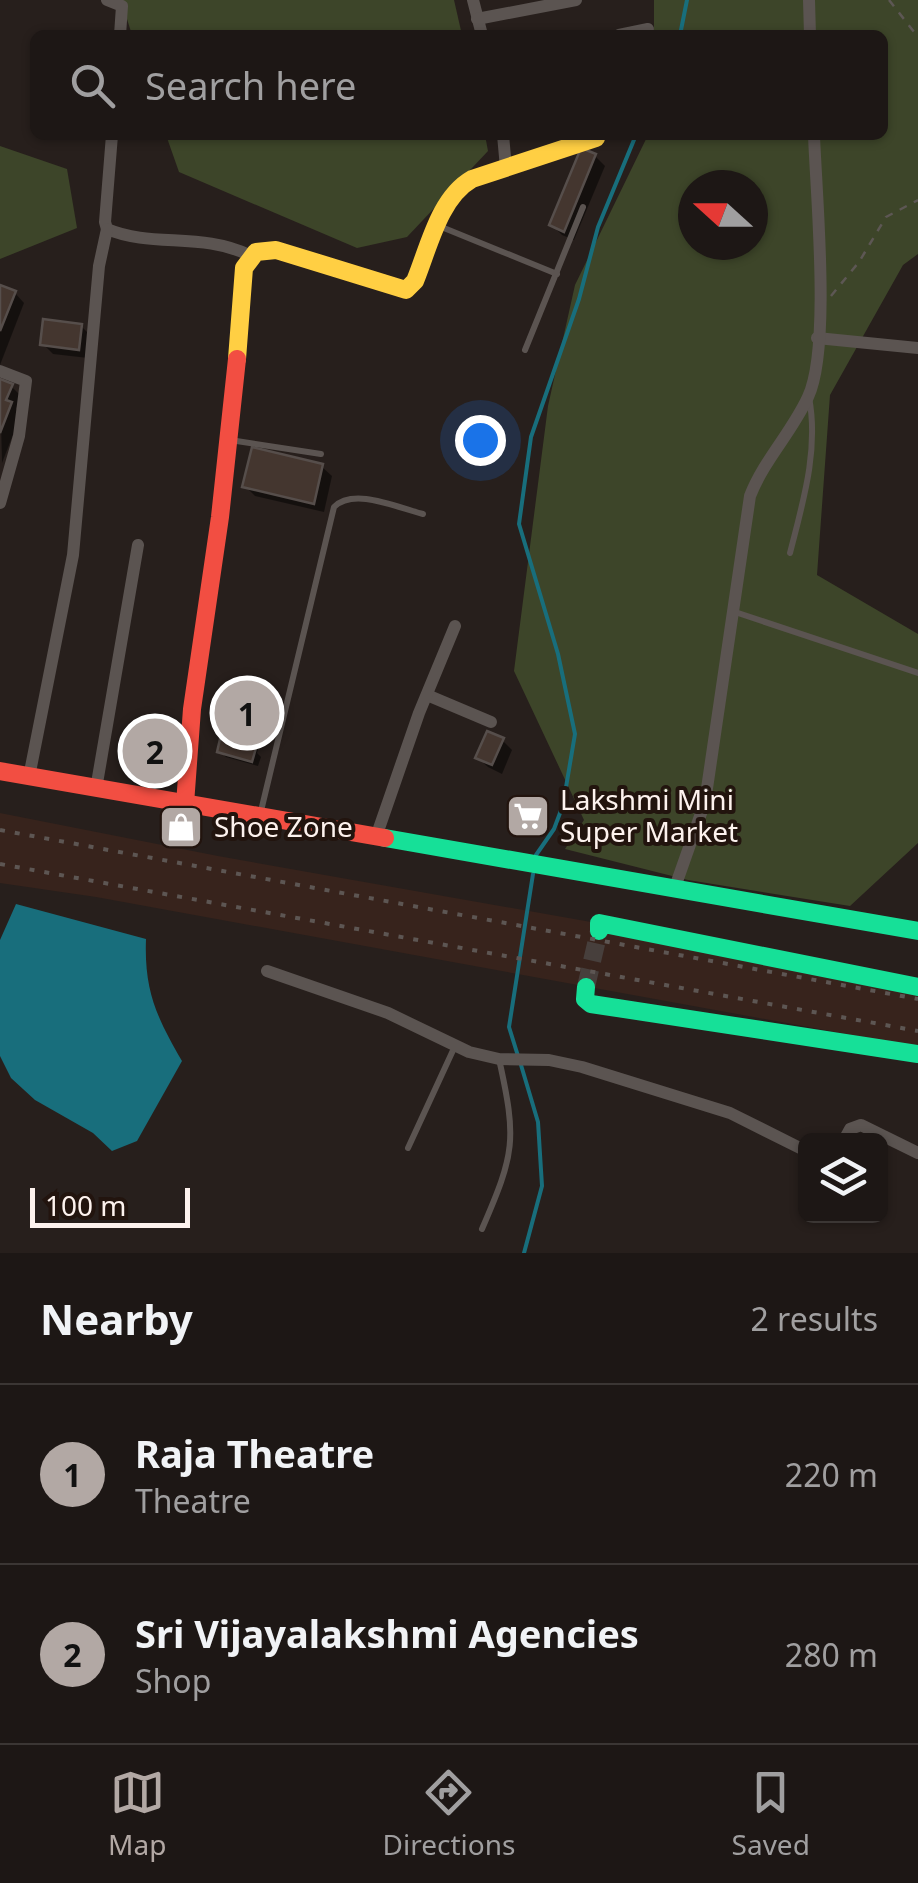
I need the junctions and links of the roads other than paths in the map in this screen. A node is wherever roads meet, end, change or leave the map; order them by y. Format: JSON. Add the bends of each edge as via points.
{"nodes":[{"id":1,"x":106,"y":0,"type":"edge"},
{"id":2,"x":473,"y":0,"type":"edge"},
{"id":3,"x":576,"y":0,"type":"edge"},
{"id":4,"x":809,"y":0,"type":"edge"},
{"id":5,"x":477,"y":19,"type":"junction"},
{"id":6,"x":648,"y":29,"type":"dead end"},
{"id":7,"x":120,"y":30,"type":"edge"},
{"id":8,"x":480,"y":30,"type":"edge"},
{"id":9,"x":643,"y":30,"type":"edge"},
{"id":10,"x":810,"y":30,"type":"edge"},
{"id":11,"x":112,"y":140,"type":"edge"},
{"id":12,"x":503,"y":140,"type":"edge"},
{"id":13,"x":590,"y":140,"type":"edge"},
{"id":14,"x":814,"y":140,"type":"edge"},
{"id":15,"x":506,"y":168,"type":"junction"},
{"id":16,"x":583,"y":208,"type":"dead end"},
{"id":17,"x":438,"y":226,"type":"junction"},
{"id":18,"x":107,"y":229,"type":"junction"},
{"id":19,"x":248,"y":256,"type":"junction"},
{"id":20,"x":556,"y":274,"type":"junction"},
{"id":21,"x":818,"y":338,"type":"junction"},
{"id":22,"x":918,"y":348,"type":"edge"},
{"id":23,"x":525,"y":350,"type":"dead end"},
{"id":24,"x":0,"y":371,"type":"edge"},
{"id":25,"x":809,"y":396,"type":"junction"},
{"id":26,"x":229,"y":440,"type":"junction"},
{"id":27,"x":321,"y":454,"type":"dead end"},
{"id":28,"x":0,"y":503,"type":"edge"},
{"id":29,"x":423,"y":514,"type":"dead end"},
{"id":30,"x":138,"y":545,"type":"dead end"},
{"id":31,"x":790,"y":554,"type":"dead end"},
{"id":32,"x":731,"y":610,"type":"junction"},
{"id":33,"x":456,"y":626,"type":"dead end"},
{"id":34,"x":918,"y":672,"type":"edge"},
{"id":35,"x":427,"y":695,"type":"junction"},
{"id":36,"x":492,"y":722,"type":"dead end"},
{"id":37,"x":0,"y":771,"type":"edge"},
{"id":38,"x":29,"y":777,"type":"junction"},
{"id":39,"x":96,"y":789,"type":"junction"},
{"id":40,"x":186,"y":804,"type":"junction"},
{"id":41,"x":259,"y":817,"type":"junction"},
{"id":42,"x":376,"y":837,"type":"junction"},
{"id":43,"x":674,"y":890,"type":"junction"},
{"id":44,"x":598,"y":931,"type":"dead end"},
{"id":45,"x":918,"y":931,"type":"edge"},
{"id":46,"x":267,"y":971,"type":"dead end"},
{"id":47,"x":586,"y":987,"type":"dead end"},
{"id":48,"x":918,"y":987,"type":"edge"},
{"id":49,"x":455,"y":1046,"type":"junction"},
{"id":50,"x":918,"y":1054,"type":"edge"},
{"id":51,"x":504,"y":1059,"type":"junction"},
{"id":52,"x":848,"y":1133,"type":"edge"},
{"id":53,"x":877,"y":1133,"type":"edge"},
{"id":54,"x":888,"y":1139,"type":"edge"},
{"id":55,"x":798,"y":1147,"type":"edge"},
{"id":56,"x":408,"y":1148,"type":"dead end"},
{"id":57,"x":918,"y":1154,"type":"edge"},
{"id":58,"x":482,"y":1229,"type":"dead end"}],
"edges":[{"from":1,"to":7,"type":"street","via":[[122,6]]},
{"from":2,"to":5,"type":"street"},
{"from":3,"to":5,"type":"street"},
{"from":4,"to":10,"type":"street"},
{"from":5,"to":8,"type":"street"},
{"from":6,"to":9,"type":"street"},
{"from":11,"to":18,"type":"street"},
{"from":12,"to":15,"type":"street"},
{"from":13,"to":15,"type":"main road"},
{"from":14,"to":21,"type":"street"},
{"from":15,"to":17,"type":"main road","via":[[458,187]]},
{"from":16,"to":20,"type":"lane"},
{"from":17,"to":19,"type":"main road","via":[[406,290],[276,250]]},
{"from":17,"to":20,"type":"lane"},
{"from":18,"to":19,"type":"street","via":[[212,242]]},
{"from":18,"to":38,"type":"street","via":[[73,555]]},
{"from":19,"to":26,"type":"main road"},
{"from":20,"to":23,"type":"lane"},
{"from":21,"to":22,"type":"street"},
{"from":21,"to":25,"type":"street"},
{"from":24,"to":28,"type":"street","via":[[26,381]]},
{"from":25,"to":31,"type":"lane","via":[[810,468]]},
{"from":25,"to":32,"type":"street","via":[[750,496]]},
{"from":26,"to":27,"type":"lane"},
{"from":26,"to":40,"type":"main road","via":[[189,711]]},
{"from":29,"to":41,"type":"lane","via":[[356,497],[334,507]]},
{"from":30,"to":39,"type":"street"},
{"from":32,"to":34,"type":"lane"},
{"from":32,"to":43,"type":"street","via":[[704,802]]},
{"from":33,"to":35,"type":"street"},
{"from":35,"to":36,"type":"street"},
{"from":35,"to":42,"type":"street"},
{"from":37,"to":38,"type":"main road"},
{"from":38,"to":39,"type":"main road"},
{"from":39,"to":40,"type":"main road"},
{"from":40,"to":41,"type":"main road"},
{"from":41,"to":42,"type":"main road"},
{"from":42,"to":43,"type":"main road"},
{"from":43,"to":45,"type":"main road"},
{"from":44,"to":48,"type":"main road","via":[[599,924]]},
{"from":46,"to":49,"type":"street","via":[[346,996]]},
{"from":47,"to":50,"type":"main road","via":[[591,1004]]},
{"from":49,"to":51,"type":"street"},
{"from":49,"to":56,"type":"lane"},
{"from":51,"to":55,"type":"street","via":[[582,1066],[730,1113]]},
{"from":51,"to":58,"type":"lane","via":[[513,1133],[509,1162]]},
{"from":52,"to":53,"type":"street","via":[[861,1125]]},
{"from":54,"to":57,"type":"street"}]}
